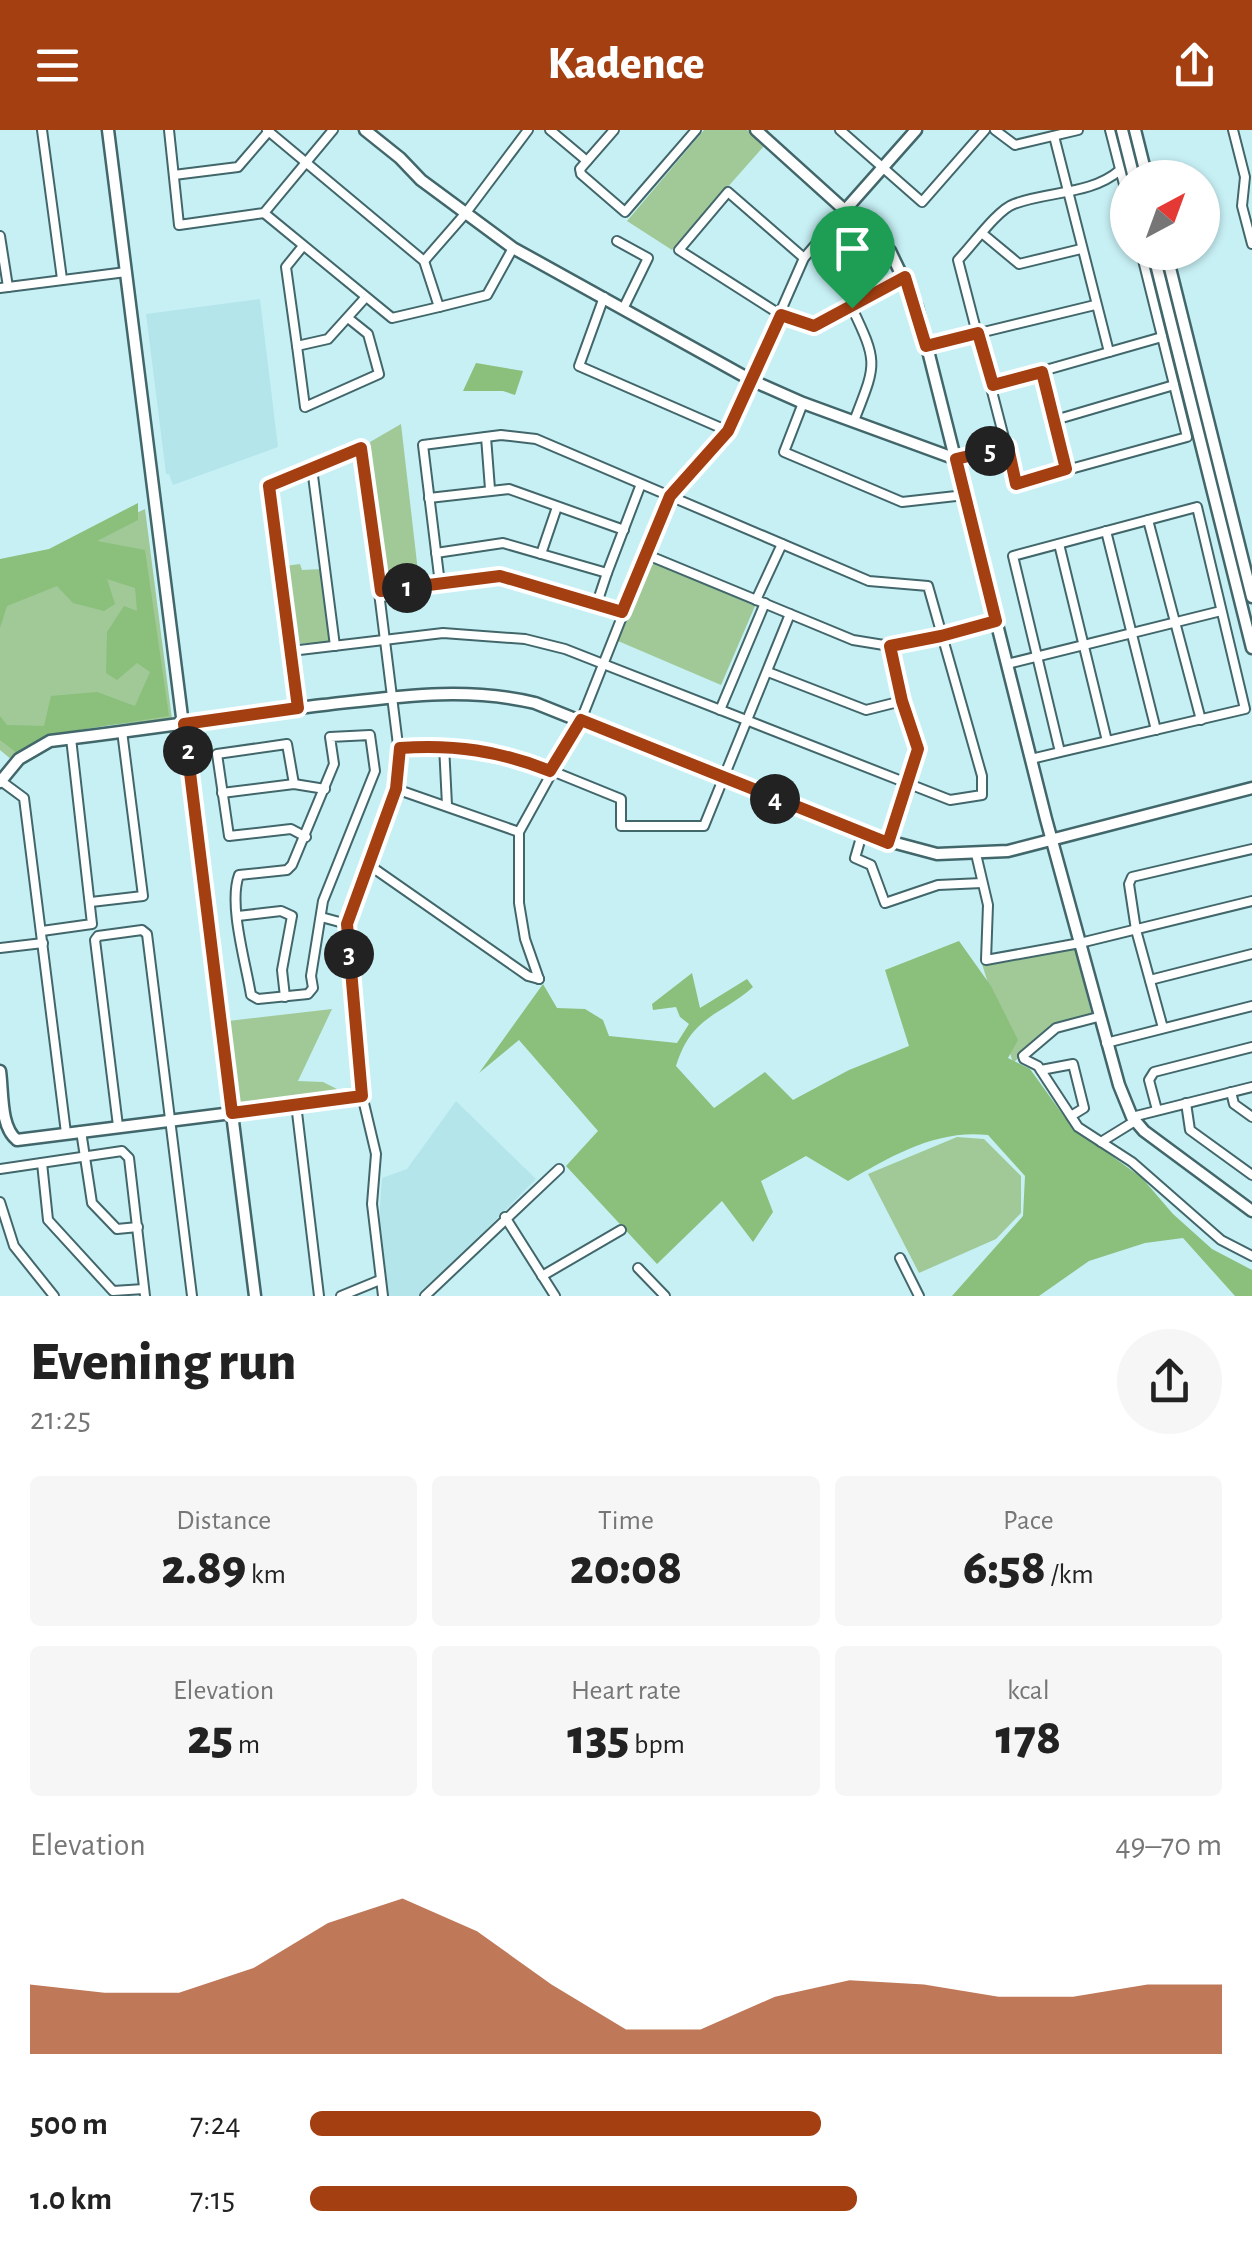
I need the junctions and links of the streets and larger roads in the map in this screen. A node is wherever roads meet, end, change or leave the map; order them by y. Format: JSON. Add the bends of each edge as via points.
{"nodes":[{"id":1,"x":42,"y":130,"type":"edge"},
{"id":2,"x":108,"y":130,"type":"edge"},
{"id":3,"x":169,"y":130,"type":"edge"},
{"id":4,"x":333,"y":130,"type":"edge"},
{"id":5,"x":365,"y":130,"type":"edge"},
{"id":6,"x":528,"y":130,"type":"edge"},
{"id":7,"x":550,"y":130,"type":"edge"},
{"id":8,"x":614,"y":130,"type":"edge"},
{"id":9,"x":696,"y":130,"type":"edge"},
{"id":10,"x":756,"y":130,"type":"edge"},
{"id":11,"x":840,"y":130,"type":"edge"},
{"id":12,"x":916,"y":130,"type":"edge"},
{"id":13,"x":986,"y":130,"type":"edge"},
{"id":14,"x":996,"y":130,"type":"edge"},
{"id":15,"x":1078,"y":130,"type":"edge"},
{"id":16,"x":1110,"y":130,"type":"edge"},
{"id":17,"x":1122,"y":130,"type":"edge"},
{"id":18,"x":1135,"y":130,"type":"edge"},
{"id":19,"x":1234,"y":130,"type":"edge"},
{"id":20,"x":268,"y":131,"type":"edge"},
{"id":21,"x":1054,"y":136,"type":"junction"},
{"id":22,"x":1252,"y":148,"type":"edge"},
{"id":23,"x":1239,"y":152,"type":"junction"},
{"id":24,"x":1118,"y":160,"type":"edge"},
{"id":25,"x":1130,"y":160,"type":"edge"},
{"id":26,"x":1142,"y":160,"type":"edge"},
{"id":27,"x":586,"y":161,"type":"junction"},
{"id":28,"x":307,"y":164,"type":"junction"},
{"id":29,"x":883,"y":170,"type":"junction"},
{"id":30,"x":174,"y":175,"type":"junction"},
{"id":31,"x":1110,"y":178,"type":"edge"},
{"id":32,"x":1070,"y":192,"type":"junction"},
{"id":33,"x":846,"y":210,"type":"junction"},
{"id":34,"x":264,"y":214,"type":"junction"},
{"id":35,"x":465,"y":214,"type":"junction"},
{"id":36,"x":983,"y":234,"type":"junction"},
{"id":37,"x":0,"y":236,"type":"edge"},
{"id":38,"x":617,"y":241,"type":"dead end"},
{"id":39,"x":1252,"y":244,"type":"edge"},
{"id":40,"x":303,"y":246,"type":"junction"},
{"id":41,"x":513,"y":248,"type":"junction"},
{"id":42,"x":1081,"y":249,"type":"junction"},
{"id":43,"x":804,"y":258,"type":"junction"},
{"id":44,"x":424,"y":261,"type":"junction"},
{"id":45,"x":1145,"y":270,"type":"edge"},
{"id":46,"x":1158,"y":270,"type":"edge"},
{"id":47,"x":1170,"y":270,"type":"edge"},
{"id":48,"x":126,"y":272,"type":"junction"},
{"id":49,"x":905,"y":277,"type":"junction"},
{"id":50,"x":62,"y":280,"type":"junction"},
{"id":51,"x":4,"y":288,"type":"edge"},
{"id":52,"x":604,"y":296,"type":"junction"},
{"id":53,"x":365,"y":298,"type":"junction"},
{"id":54,"x":1095,"y":305,"type":"junction"},
{"id":55,"x":438,"y":308,"type":"junction"},
{"id":56,"x":624,"y":308,"type":"junction"},
{"id":57,"x":852,"y":308,"type":"junction"},
{"id":58,"x":781,"y":315,"type":"junction"},
{"id":59,"x":348,"y":318,"type":"junction"},
{"id":60,"x":978,"y":333,"type":"junction"},
{"id":61,"x":1162,"y":337,"type":"junction"},
{"id":62,"x":297,"y":346,"type":"junction"},
{"id":63,"x":926,"y":346,"type":"junction"},
{"id":64,"x":1109,"y":352,"type":"junction"},
{"id":65,"x":1042,"y":372,"type":"junction"},
{"id":66,"x":751,"y":380,"type":"junction"},
{"id":67,"x":993,"y":385,"type":"junction"},
{"id":68,"x":1174,"y":386,"type":"junction"},
{"id":69,"x":802,"y":403,"type":"junction"},
{"id":70,"x":1055,"y":420,"type":"junction"},
{"id":71,"x":854,"y":421,"type":"junction"},
{"id":72,"x":728,"y":431,"type":"junction"},
{"id":73,"x":486,"y":436,"type":"junction"},
{"id":74,"x":1008,"y":447,"type":"junction"},
{"id":75,"x":956,"y":459,"type":"junction"},
{"id":76,"x":312,"y":468,"type":"junction"},
{"id":77,"x":1066,"y":469,"type":"junction"},
{"id":78,"x":642,"y":484,"type":"junction"},
{"id":79,"x":490,"y":490,"type":"junction"},
{"id":80,"x":965,"y":495,"type":"junction"},
{"id":81,"x":670,"y":496,"type":"junction"},
{"id":82,"x":429,"y":498,"type":"junction"},
{"id":83,"x":557,"y":507,"type":"junction"},
{"id":84,"x":1148,"y":520,"type":"junction"},
{"id":85,"x":624,"y":530,"type":"junction"},
{"id":86,"x":1106,"y":531,"type":"junction"},
{"id":87,"x":782,"y":544,"type":"junction"},
{"id":88,"x":1059,"y":544,"type":"junction"},
{"id":89,"x":436,"y":553,"type":"junction"},
{"id":90,"x":542,"y":554,"type":"junction"},
{"id":91,"x":646,"y":554,"type":"junction"},
{"id":92,"x":607,"y":573,"type":"junction"},
{"id":93,"x":440,"y":584,"type":"junction"},
{"id":94,"x":381,"y":591,"type":"junction"},
{"id":95,"x":1252,"y":597,"type":"edge"},
{"id":96,"x":760,"y":601,"type":"junction"},
{"id":97,"x":596,"y":603,"type":"junction"},
{"id":98,"x":1221,"y":611,"type":"junction"},
{"id":99,"x":622,"y":612,"type":"junction"},
{"id":100,"x":790,"y":614,"type":"junction"},
{"id":101,"x":996,"y":621,"type":"junction"},
{"id":102,"x":1175,"y":622,"type":"junction"},
{"id":103,"x":1132,"y":633,"type":"junction"},
{"id":104,"x":941,"y":636,"type":"junction"},
{"id":105,"x":387,"y":641,"type":"junction"},
{"id":106,"x":1084,"y":645,"type":"junction"},
{"id":107,"x":335,"y":646,"type":"junction"},
{"id":108,"x":890,"y":646,"type":"junction"},
{"id":109,"x":1252,"y":648,"type":"edge"},
{"id":110,"x":291,"y":652,"type":"junction"},
{"id":111,"x":1037,"y":656,"type":"junction"},
{"id":112,"x":602,"y":664,"type":"junction"},
{"id":113,"x":1006,"y":664,"type":"junction"},
{"id":114,"x":768,"y":672,"type":"junction"},
{"id":115,"x":394,"y":697,"type":"junction"},
{"id":116,"x":902,"y":701,"type":"junction"},
{"id":117,"x":298,"y":708,"type":"junction"},
{"id":118,"x":720,"y":710,"type":"junction"},
{"id":119,"x":581,"y":720,"type":"junction"},
{"id":120,"x":1201,"y":720,"type":"junction"},
{"id":121,"x":747,"y":721,"type":"junction"},
{"id":122,"x":184,"y":724,"type":"junction"},
{"id":123,"x":1156,"y":730,"type":"junction"},
{"id":124,"x":122,"y":731,"type":"junction"},
{"id":125,"x":71,"y":738,"type":"junction"},
{"id":126,"x":1107,"y":741,"type":"junction"},
{"id":127,"x":444,"y":745,"type":"junction"},
{"id":128,"x":400,"y":748,"type":"junction"},
{"id":129,"x":1060,"y":752,"type":"junction"},
{"id":130,"x":1031,"y":759,"type":"junction"},
{"id":131,"x":550,"y":771,"type":"junction"},
{"id":132,"x":723,"y":778,"type":"junction"},
{"id":133,"x":0,"y":782,"type":"edge"},
{"id":134,"x":908,"y":782,"type":"junction"},
{"id":135,"x":294,"y":784,"type":"junction"},
{"id":136,"x":325,"y":788,"type":"junction"},
{"id":137,"x":1252,"y":788,"type":"edge"},
{"id":138,"x":396,"y":789,"type":"junction"},
{"id":139,"x":222,"y":792,"type":"junction"},
{"id":140,"x":447,"y":805,"type":"junction"},
{"id":141,"x":519,"y":832,"type":"junction"},
{"id":142,"x":862,"y":834,"type":"junction"},
{"id":143,"x":306,"y":837,"type":"junction"},
{"id":144,"x":1052,"y":841,"type":"junction"},
{"id":145,"x":888,"y":843,"type":"junction"},
{"id":146,"x":1252,"y":849,"type":"edge"},
{"id":147,"x":976,"y":854,"type":"junction"},
{"id":148,"x":369,"y":865,"type":"junction"},
{"id":149,"x":982,"y":883,"type":"junction"},
{"id":150,"x":1252,"y":900,"type":"edge"},
{"id":151,"x":91,"y":902,"type":"junction"},
{"id":152,"x":238,"y":916,"type":"junction"},
{"id":153,"x":321,"y":917,"type":"junction"},
{"id":154,"x":347,"y":924,"type":"junction"},
{"id":155,"x":1136,"y":930,"type":"junction"},
{"id":156,"x":42,"y":931,"type":"junction"},
{"id":157,"x":44,"y":942,"type":"junction"},
{"id":158,"x":1080,"y":943,"type":"junction"},
{"id":159,"x":0,"y":948,"type":"edge"},
{"id":160,"x":1252,"y":954,"type":"edge"},
{"id":161,"x":1150,"y":980,"type":"junction"},
{"id":162,"x":286,"y":996,"type":"junction"},
{"id":163,"x":1252,"y":1006,"type":"edge"},
{"id":164,"x":1098,"y":1018,"type":"junction"},
{"id":165,"x":1163,"y":1028,"type":"junction"},
{"id":166,"x":1106,"y":1043,"type":"junction"},
{"id":167,"x":1252,"y":1047,"type":"edge"},
{"id":168,"x":1041,"y":1070,"type":"junction"},
{"id":169,"x":0,"y":1072,"type":"edge"},
{"id":170,"x":1252,"y":1087,"type":"edge"},
{"id":171,"x":1231,"y":1092,"type":"junction"},
{"id":172,"x":362,"y":1096,"type":"junction"},
{"id":173,"x":296,"y":1104,"type":"junction"},
{"id":174,"x":1186,"y":1104,"type":"junction"},
{"id":175,"x":1158,"y":1110,"type":"junction"},
{"id":176,"x":232,"y":1113,"type":"junction"},
{"id":177,"x":1071,"y":1116,"type":"junction"},
{"id":178,"x":1252,"y":1117,"type":"edge"},
{"id":179,"x":1134,"y":1119,"type":"junction"},
{"id":180,"x":170,"y":1121,"type":"junction"},
{"id":181,"x":118,"y":1126,"type":"junction"},
{"id":182,"x":81,"y":1131,"type":"junction"},
{"id":183,"x":66,"y":1133,"type":"junction"},
{"id":184,"x":1101,"y":1142,"type":"junction"},
{"id":185,"x":85,"y":1158,"type":"junction"},
{"id":186,"x":42,"y":1163,"type":"junction"},
{"id":187,"x":0,"y":1169,"type":"edge"},
{"id":188,"x":559,"y":1169,"type":"dead end"},
{"id":189,"x":1252,"y":1175,"type":"edge"},
{"id":190,"x":0,"y":1202,"type":"edge"},
{"id":191,"x":1252,"y":1211,"type":"edge"},
{"id":192,"x":505,"y":1218,"type":"junction"},
{"id":193,"x":138,"y":1228,"type":"junction"},
{"id":194,"x":621,"y":1230,"type":"dead end"},
{"id":195,"x":1252,"y":1256,"type":"edge"},
{"id":196,"x":900,"y":1258,"type":"dead end"},
{"id":197,"x":638,"y":1268,"type":"dead end"},
{"id":198,"x":542,"y":1276,"type":"junction"},
{"id":199,"x":380,"y":1280,"type":"junction"},
{"id":200,"x":144,"y":1292,"type":"edge"},
{"id":201,"x":54,"y":1296,"type":"edge"},
{"id":202,"x":192,"y":1296,"type":"edge"},
{"id":203,"x":255,"y":1296,"type":"edge"},
{"id":204,"x":319,"y":1296,"type":"edge"},
{"id":205,"x":341,"y":1296,"type":"edge"},
{"id":206,"x":383,"y":1296,"type":"edge"},
{"id":207,"x":425,"y":1296,"type":"edge"},
{"id":208,"x":555,"y":1296,"type":"edge"},
{"id":209,"x":665,"y":1296,"type":"edge"},
{"id":210,"x":918,"y":1296,"type":"edge"}],
"edges":[{"from":1,"to":50,"type":"street"},
{"from":2,"to":48,"type":"street"},
{"from":3,"to":30,"type":"street"},
{"from":4,"to":28,"type":"street"},
{"from":5,"to":35,"type":"street"},
{"from":6,"to":35,"type":"street"},
{"from":7,"to":27,"type":"street"},
{"from":8,"to":27,"type":"street"},
{"from":9,"to":27,"type":"street","via":[[625,212],[581,174]]},
{"from":10,"to":33,"type":"street"},
{"from":11,"to":29,"type":"street"},
{"from":12,"to":29,"type":"street"},
{"from":13,"to":29,"type":"street","via":[[922,202]]},
{"from":14,"to":21,"type":"street","via":[[1015,145]]},
{"from":15,"to":21,"type":"street"},
{"from":16,"to":24,"type":"street"},
{"from":17,"to":25,"type":"street"},
{"from":18,"to":26,"type":"street"},
{"from":19,"to":23,"type":"street"},
{"from":20,"to":28,"type":"street"},
{"from":20,"to":30,"type":"street","via":[[238,167]]},
{"from":21,"to":32,"type":"street"},
{"from":22,"to":23,"type":"street"},
{"from":23,"to":39,"type":"street"},
{"from":28,"to":34,"type":"street"},
{"from":28,"to":44,"type":"street"},
{"from":29,"to":33,"type":"street"},
{"from":30,"to":34,"type":"street","via":[[179,225]]},
{"from":31,"to":32,"type":"street"},
{"from":32,"to":36,"type":"street","via":[[1010,204]]},
{"from":32,"to":42,"type":"street"},
{"from":33,"to":43,"type":"street"},
{"from":33,"to":49,"type":"street","via":[[890,252]]},
{"from":34,"to":40,"type":"street"},
{"from":35,"to":41,"type":"street"},
{"from":35,"to":44,"type":"street"},
{"from":36,"to":42,"type":"street","via":[[1019,264]]},
{"from":36,"to":60,"type":"street","via":[[958,260]]},
{"from":37,"to":51,"type":"street"},
{"from":38,"to":56,"type":"street","via":[[648,258]]},
{"from":40,"to":53,"type":"street"},
{"from":40,"to":62,"type":"street","via":[[286,267]]},
{"from":41,"to":52,"type":"street"},
{"from":41,"to":55,"type":"street","via":[[486,295]]},
{"from":42,"to":54,"type":"street"},
{"from":43,"to":58,"type":"street"},
{"from":43,"to":58,"type":"street","via":[[728,192],[679,250]]},
{"from":44,"to":55,"type":"street"},
{"from":45,"to":61,"type":"street"},
{"from":46,"to":109,"type":"street"},
{"from":47,"to":95,"type":"street"},
{"from":48,"to":50,"type":"street"},
{"from":48,"to":122,"type":"street"},
{"from":49,"to":57,"type":"street"},
{"from":49,"to":63,"type":"street"},
{"from":50,"to":51,"type":"street"},
{"from":52,"to":56,"type":"street"},
{"from":52,"to":72,"type":"street","via":[[579,366]]},
{"from":53,"to":55,"type":"street","via":[[392,318]]},
{"from":53,"to":59,"type":"street"},
{"from":54,"to":60,"type":"street"},
{"from":54,"to":64,"type":"street"},
{"from":56,"to":66,"type":"street"},
{"from":57,"to":58,"type":"street","via":[[814,326]]},
{"from":57,"to":71,"type":"street","via":[[874,370]]},
{"from":58,"to":66,"type":"street"},
{"from":59,"to":62,"type":"street","via":[[328,339]]},
{"from":59,"to":62,"type":"street","via":[[368,334],[379,374],[305,407]]},
{"from":60,"to":63,"type":"street"},
{"from":60,"to":67,"type":"street"},
{"from":61,"to":64,"type":"street"},
{"from":61,"to":68,"type":"street"},
{"from":63,"to":75,"type":"street"},
{"from":64,"to":65,"type":"street"},
{"from":65,"to":67,"type":"street"},
{"from":65,"to":70,"type":"street"},
{"from":66,"to":69,"type":"street"},
{"from":66,"to":72,"type":"street"},
{"from":67,"to":74,"type":"street"},
{"from":68,"to":70,"type":"street"},
{"from":68,"to":77,"type":"street","via":[[1187,437]]},
{"from":69,"to":71,"type":"street"},
{"from":69,"to":80,"type":"street","via":[[784,452],[902,502]]},
{"from":70,"to":77,"type":"street"},
{"from":71,"to":75,"type":"street"},
{"from":72,"to":81,"type":"street"},
{"from":73,"to":78,"type":"street","via":[[536,439]]},
{"from":73,"to":79,"type":"street"},
{"from":73,"to":82,"type":"street","via":[[424,446]]},
{"from":74,"to":75,"type":"street"},
{"from":74,"to":77,"type":"street","via":[[1016,484]]},
{"from":75,"to":80,"type":"street"},
{"from":76,"to":94,"type":"street","via":[[361,448]]},
{"from":76,"to":107,"type":"street"},
{"from":76,"to":110,"type":"street","via":[[269,486]]},
{"from":78,"to":81,"type":"street"},
{"from":78,"to":85,"type":"street"},
{"from":79,"to":82,"type":"street"},
{"from":79,"to":83,"type":"street","via":[[509,489]]},
{"from":80,"to":101,"type":"street"},
{"from":81,"to":87,"type":"street"},
{"from":81,"to":91,"type":"street"},
{"from":82,"to":89,"type":"street"},
{"from":83,"to":85,"type":"street"},
{"from":83,"to":90,"type":"street"},
{"from":84,"to":86,"type":"street"},
{"from":84,"to":98,"type":"street","via":[[1196,506]]},
{"from":84,"to":102,"type":"street"},
{"from":85,"to":92,"type":"street"},
{"from":86,"to":88,"type":"street"},
{"from":86,"to":103,"type":"street"},
{"from":87,"to":96,"type":"street"},
{"from":87,"to":104,"type":"street","via":[[869,581],[928,586]]},
{"from":88,"to":106,"type":"street"},
{"from":88,"to":111,"type":"street","via":[[1013,556]]},
{"from":89,"to":90,"type":"street","via":[[503,543]]},
{"from":89,"to":93,"type":"street"},
{"from":90,"to":92,"type":"street"},
{"from":91,"to":96,"type":"street"},
{"from":91,"to":99,"type":"street"},
{"from":92,"to":97,"type":"street"},
{"from":93,"to":94,"type":"street"},
{"from":93,"to":97,"type":"street","via":[[500,576]]},
{"from":94,"to":105,"type":"street"},
{"from":96,"to":100,"type":"street"},
{"from":96,"to":118,"type":"street"},
{"from":97,"to":99,"type":"street"},
{"from":98,"to":102,"type":"street"},
{"from":98,"to":120,"type":"street","via":[[1244,710]]},
{"from":99,"to":112,"type":"street"},
{"from":100,"to":108,"type":"street","via":[[853,640]]},
{"from":100,"to":114,"type":"street"},
{"from":101,"to":104,"type":"street"},
{"from":101,"to":113,"type":"street"},
{"from":102,"to":103,"type":"street"},
{"from":102,"to":120,"type":"street"},
{"from":103,"to":106,"type":"street"},
{"from":103,"to":123,"type":"street"},
{"from":104,"to":108,"type":"street"},
{"from":104,"to":134,"type":"street","via":[[982,795],[950,800]]},
{"from":105,"to":107,"type":"street"},
{"from":105,"to":112,"type":"street","via":[[443,633],[524,639]]},
{"from":105,"to":115,"type":"street"},
{"from":106,"to":111,"type":"street"},
{"from":106,"to":126,"type":"street"},
{"from":107,"to":110,"type":"street"},
{"from":108,"to":116,"type":"street"},
{"from":110,"to":117,"type":"street"},
{"from":111,"to":113,"type":"street"},
{"from":111,"to":129,"type":"street"},
{"from":112,"to":118,"type":"street"},
{"from":112,"to":119,"type":"street"},
{"from":113,"to":130,"type":"street"},
{"from":114,"to":116,"type":"street","via":[[866,710]]},
{"from":114,"to":121,"type":"street"},
{"from":115,"to":117,"type":"street"},
{"from":115,"to":119,"type":"street","via":[[488,694]]},
{"from":115,"to":128,"type":"street"},
{"from":116,"to":134,"type":"street","via":[[918,749]]},
{"from":117,"to":122,"type":"street"},
{"from":118,"to":121,"type":"street"},
{"from":119,"to":131,"type":"street"},
{"from":119,"to":132,"type":"street"},
{"from":120,"to":123,"type":"street"},
{"from":121,"to":132,"type":"street"},
{"from":121,"to":134,"type":"street"},
{"from":122,"to":124,"type":"street"},
{"from":122,"to":176,"type":"street"},
{"from":123,"to":126,"type":"street"},
{"from":124,"to":125,"type":"street"},
{"from":124,"to":151,"type":"street","via":[[143,896]]},
{"from":125,"to":133,"type":"street","via":[[32,749]]},
{"from":125,"to":151,"type":"street"},
{"from":126,"to":129,"type":"street"},
{"from":127,"to":128,"type":"street"},
{"from":127,"to":131,"type":"street","via":[[520,758]]},
{"from":127,"to":140,"type":"street"},
{"from":128,"to":138,"type":"street"},
{"from":129,"to":130,"type":"street"},
{"from":130,"to":144,"type":"street"},
{"from":131,"to":132,"type":"street","via":[[622,799],[621,826],[704,826]]},
{"from":131,"to":141,"type":"street"},
{"from":132,"to":142,"type":"street"},
{"from":133,"to":156,"type":"street","via":[[24,798]]},
{"from":134,"to":145,"type":"street"},
{"from":135,"to":136,"type":"street"},
{"from":135,"to":139,"type":"street"},
{"from":135,"to":139,"type":"street","via":[[288,744],[217,754]]},
{"from":136,"to":143,"type":"street"},
{"from":136,"to":153,"type":"street","via":[[334,764],[330,738],[370,735],[375,772]]},
{"from":137,"to":144,"type":"street"},
{"from":138,"to":140,"type":"street"},
{"from":138,"to":148,"type":"street"},
{"from":139,"to":143,"type":"street","via":[[229,836],[291,829]]},
{"from":140,"to":141,"type":"street"},
{"from":141,"to":148,"type":"street","via":[[518,903],[539,979]]},
{"from":142,"to":145,"type":"street"},
{"from":142,"to":149,"type":"street","via":[[854,858],[871,866],[886,904],[938,885]]},
{"from":143,"to":152,"type":"street","via":[[286,870],[238,875]]},
{"from":144,"to":147,"type":"street"},
{"from":144,"to":158,"type":"street"},
{"from":145,"to":147,"type":"street"},
{"from":146,"to":155,"type":"street","via":[[1132,878]]},
{"from":147,"to":149,"type":"street"},
{"from":148,"to":154,"type":"street"},
{"from":149,"to":158,"type":"street","via":[[986,960]]},
{"from":150,"to":155,"type":"street"},
{"from":151,"to":156,"type":"street","via":[[92,924]]},
{"from":152,"to":162,"type":"street","via":[[251,995]]},
{"from":152,"to":162,"type":"street","via":[[292,916],[282,970]]},
{"from":153,"to":154,"type":"street"},
{"from":153,"to":162,"type":"street","via":[[313,988]]},
{"from":154,"to":172,"type":"street"},
{"from":155,"to":158,"type":"street"},
{"from":155,"to":161,"type":"street"},
{"from":156,"to":157,"type":"street"},
{"from":157,"to":159,"type":"street"},
{"from":157,"to":183,"type":"street"},
{"from":158,"to":164,"type":"street"},
{"from":160,"to":161,"type":"street"},
{"from":161,"to":165,"type":"street"},
{"from":163,"to":165,"type":"street"},
{"from":164,"to":166,"type":"street"},
{"from":164,"to":168,"type":"street","via":[[1056,1028],[1023,1056]]},
{"from":165,"to":166,"type":"street"},
{"from":166,"to":179,"type":"street"},
{"from":167,"to":175,"type":"street","via":[[1154,1072],[1149,1080]]},
{"from":168,"to":177,"type":"street"},
{"from":168,"to":177,"type":"street","via":[[1073,1064],[1084,1108]]},
{"from":169,"to":183,"type":"street","via":[[11,1136]]},
{"from":170,"to":171,"type":"street"},
{"from":171,"to":174,"type":"street"},
{"from":171,"to":178,"type":"street","via":[[1234,1104]]},
{"from":172,"to":173,"type":"street"},
{"from":172,"to":199,"type":"street","via":[[376,1154],[372,1204]]},
{"from":173,"to":176,"type":"street"},
{"from":173,"to":204,"type":"street"},
{"from":174,"to":175,"type":"street"},
{"from":174,"to":189,"type":"street","via":[[1190,1130]]},
{"from":175,"to":179,"type":"street"},
{"from":176,"to":180,"type":"street"},
{"from":176,"to":203,"type":"street"},
{"from":177,"to":184,"type":"street"},
{"from":179,"to":184,"type":"street"},
{"from":179,"to":191,"type":"street"},
{"from":180,"to":181,"type":"street"},
{"from":180,"to":181,"type":"street","via":[[142,930],[95,940]]},
{"from":180,"to":202,"type":"street"},
{"from":181,"to":182,"type":"street"},
{"from":182,"to":183,"type":"street"},
{"from":182,"to":185,"type":"street"},
{"from":184,"to":195,"type":"street","via":[[1221,1240]]},
{"from":185,"to":186,"type":"street"},
{"from":185,"to":193,"type":"street","via":[[92,1203],[117,1229]]},
{"from":185,"to":193,"type":"street","via":[[122,1151],[129,1158]]},
{"from":186,"to":187,"type":"street"},
{"from":186,"to":200,"type":"street","via":[[48,1220],[113,1292]]},
{"from":188,"to":192,"type":"street"},
{"from":190,"to":201,"type":"street","via":[[14,1246]]},
{"from":192,"to":198,"type":"street"},
{"from":192,"to":207,"type":"street"},
{"from":193,"to":200,"type":"street"},
{"from":194,"to":198,"type":"street"},
{"from":196,"to":210,"type":"street"},
{"from":197,"to":209,"type":"street"},
{"from":198,"to":208,"type":"street"},
{"from":199,"to":205,"type":"street"},
{"from":199,"to":206,"type":"street"}]}
